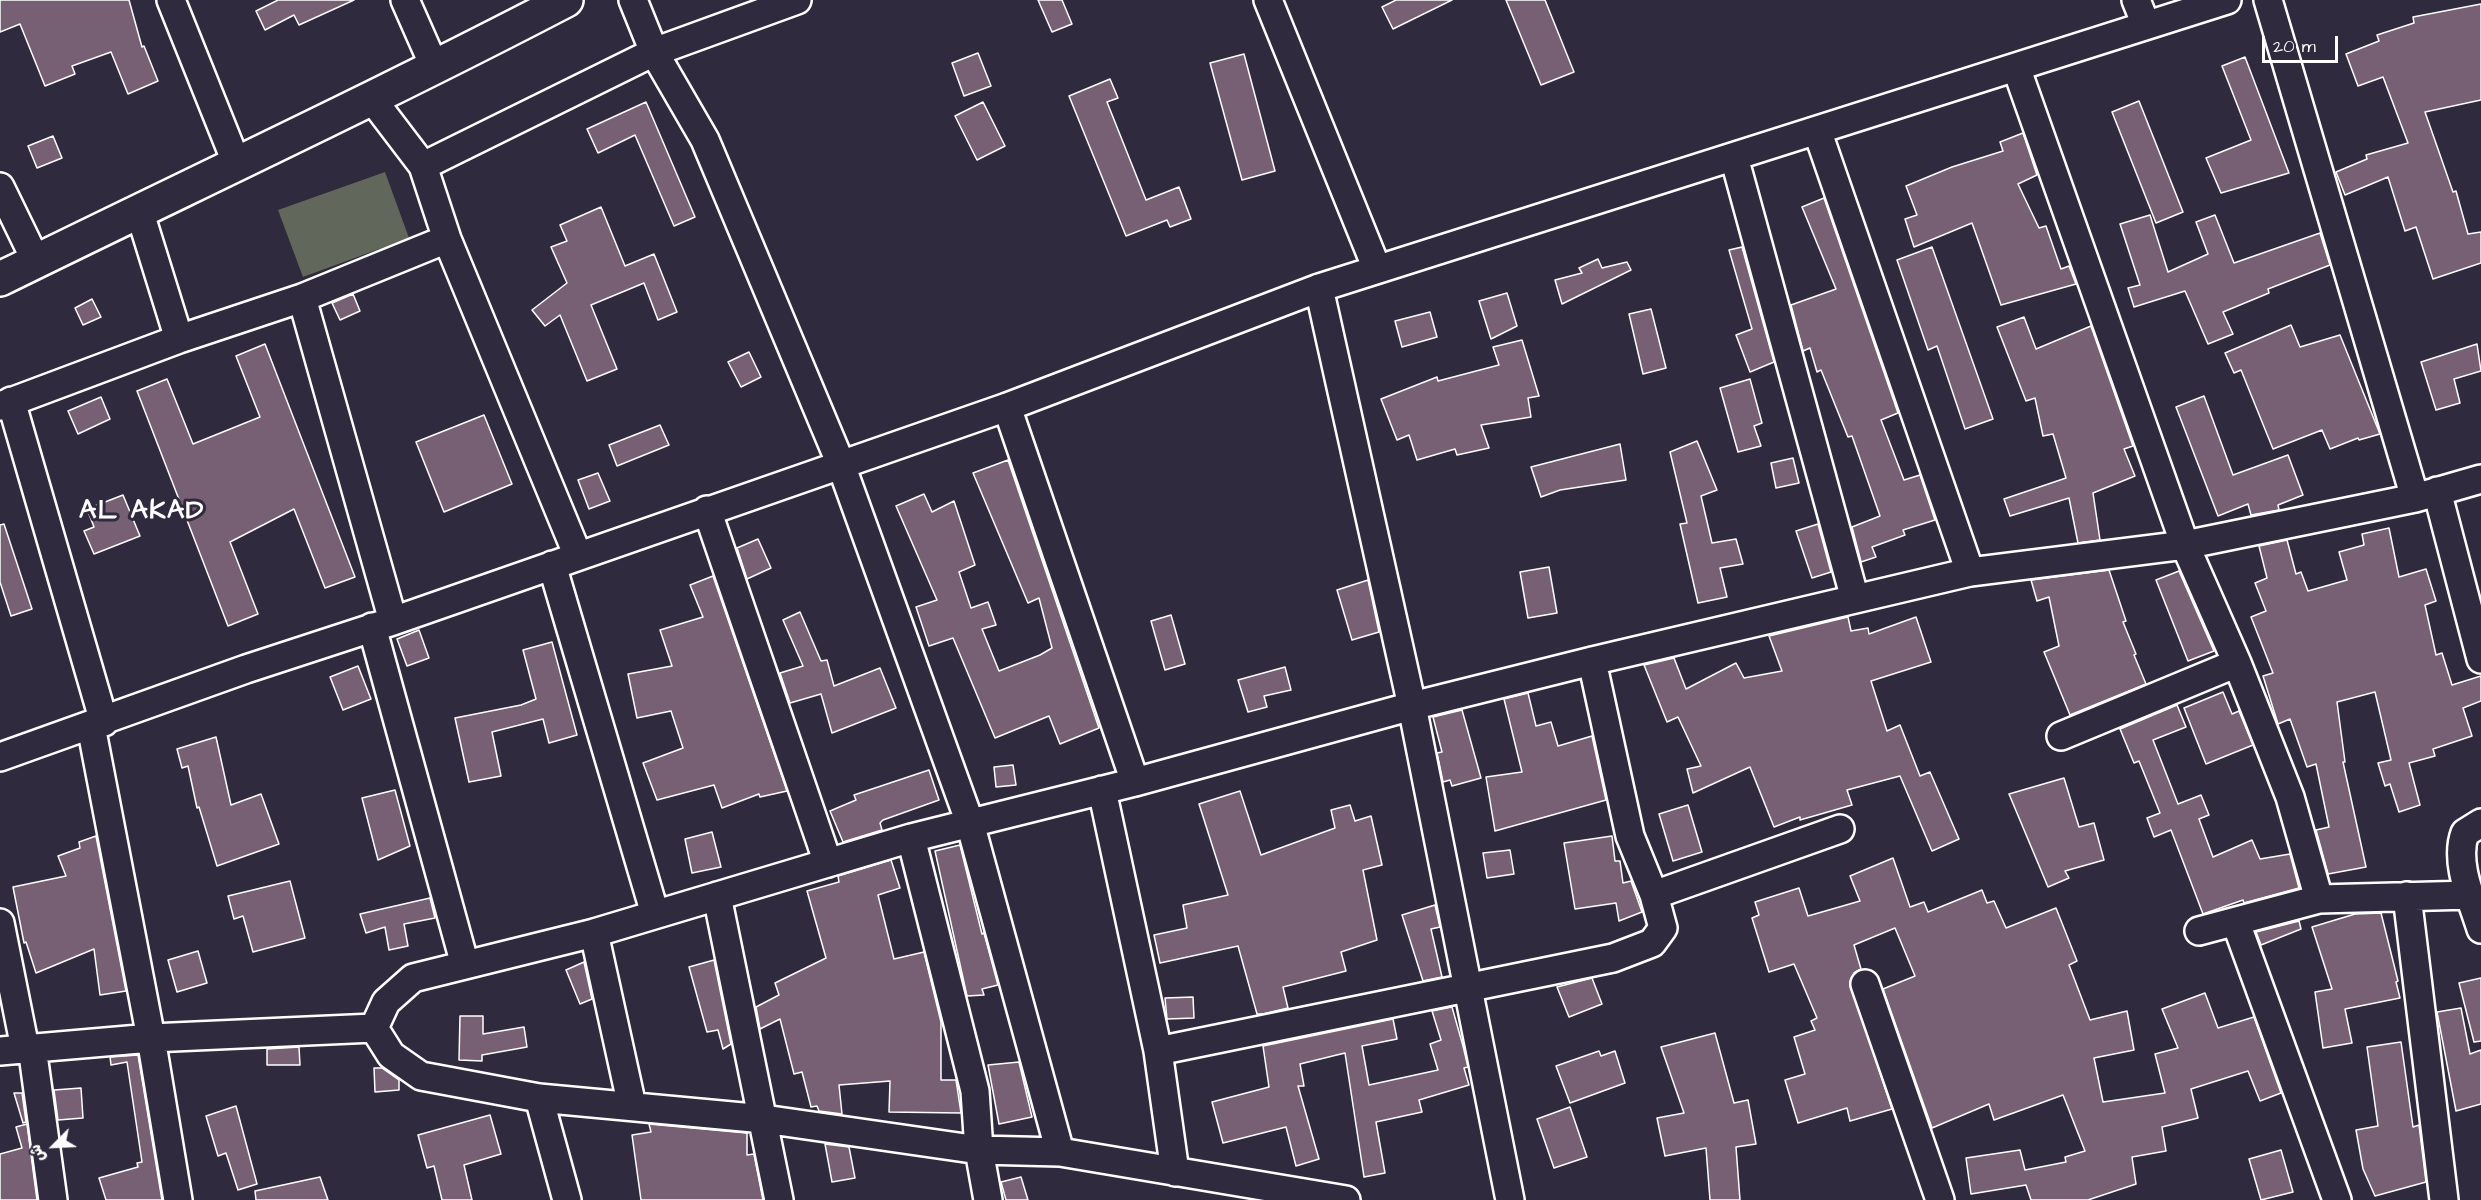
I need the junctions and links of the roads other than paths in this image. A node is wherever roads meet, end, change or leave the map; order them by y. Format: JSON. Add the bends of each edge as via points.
{"nodes":[{"id":1,"x":171,"y":0,"type":"edge"},
{"id":2,"x":405,"y":0,"type":"edge"},
{"id":3,"x":566,"y":0,"type":"edge"},
{"id":4,"x":633,"y":0,"type":"edge"},
{"id":5,"x":797,"y":0,"type":"edge"},
{"id":6,"x":1268,"y":0,"type":"edge"},
{"id":7,"x":2136,"y":0,"type":"edge"},
{"id":8,"x":2227,"y":0,"type":"edge"},
{"id":9,"x":2268,"y":0,"type":"edge"},
{"id":10,"x":2146,"y":25,"type":"junction"},
{"id":11,"x":654,"y":52,"type":"junction"},
{"id":12,"x":2016,"y":67,"type":"junction"},
{"id":13,"x":435,"y":68,"type":"junction"},
{"id":14,"x":372,"y":99,"type":"junction"},
{"id":15,"x":1816,"y":130,"type":"junction"},
{"id":16,"x":1734,"y":156,"type":"junction"},
{"id":17,"x":236,"y":162,"type":"junction"},
{"id":18,"x":423,"y":166,"type":"junction"},
{"id":19,"x":0,"y":187,"type":"edge"},
{"id":20,"x":139,"y":210,"type":"junction"},
{"id":21,"x":447,"y":239,"type":"junction"},
{"id":22,"x":36,"y":261,"type":"junction"},
{"id":23,"x":1377,"y":269,"type":"junction"},
{"id":24,"x":0,"y":279,"type":"edge"},
{"id":25,"x":1319,"y":288,"type":"junction"},
{"id":26,"x":302,"y":298,"type":"junction"},
{"id":27,"x":179,"y":339,"type":"junction"},
{"id":28,"x":5,"y":403,"type":"edge"},
{"id":29,"x":1007,"y":407,"type":"junction"},
{"id":30,"x":840,"y":462,"type":"junction"},
{"id":31,"x":2481,"y":479,"type":"edge"},
{"id":32,"x":2426,"y":495,"type":"junction"},
{"id":33,"x":707,"y":510,"type":"junction"},
{"id":34,"x":2185,"y":545,"type":"junction"},
{"id":35,"x":578,"y":556,"type":"junction"},
{"id":36,"x":552,"y":565,"type":"junction"},
{"id":37,"x":1970,"y":572,"type":"junction"},
{"id":38,"x":1855,"y":599,"type":"junction"},
{"id":39,"x":382,"y":624,"type":"junction"},
{"id":40,"x":2481,"y":659,"type":"edge"},
{"id":41,"x":1592,"y":661,"type":"junction"},
{"id":42,"x":2236,"y":663,"type":"junction"},
{"id":43,"x":1412,"y":706,"type":"junction"},
{"id":44,"x":98,"y":724,"type":"junction"},
{"id":45,"x":2061,"y":736,"type":"dead end"},
{"id":46,"x":0,"y":757,"type":"edge"},
{"id":47,"x":1135,"y":782,"type":"junction"},
{"id":48,"x":1102,"y":790,"type":"junction"},
{"id":49,"x":970,"y":823,"type":"junction"},
{"id":50,"x":2481,"y":824,"type":"edge"},
{"id":51,"x":1840,"y":829,"type":"dead end"},
{"id":52,"x":911,"y":838,"type":"junction"},
{"id":53,"x":828,"y":863,"type":"junction"},
{"id":54,"x":1654,"y":895,"type":"junction"},
{"id":55,"x":2471,"y":895,"type":"junction"},
{"id":56,"x":717,"y":896,"type":"junction"},
{"id":57,"x":2407,"y":896,"type":"junction"},
{"id":58,"x":2319,"y":899,"type":"junction"},
{"id":59,"x":655,"y":915,"type":"junction"},
{"id":60,"x":0,"y":923,"type":"edge"},
{"id":61,"x":2236,"y":923,"type":"junction"},
{"id":62,"x":2481,"y":929,"type":"edge"},
{"id":63,"x":2199,"y":931,"type":"dead end"},
{"id":64,"x":594,"y":933,"type":"junction"},
{"id":65,"x":465,"y":965,"type":"junction"},
{"id":66,"x":1865,"y":984,"type":"dead end"},
{"id":67,"x":1466,"y":987,"type":"junction"},
{"id":68,"x":374,"y":1028,"type":"junction"},
{"id":69,"x":152,"y":1038,"type":"junction"},
{"id":70,"x":19,"y":1049,"type":"edge"},
{"id":71,"x":1158,"y":1052,"type":"junction"},
{"id":72,"x":540,"y":1098,"type":"junction"},
{"id":73,"x":632,"y":1106,"type":"junction"},
{"id":74,"x":764,"y":1119,"type":"junction"},
{"id":75,"x":979,"y":1150,"type":"junction"},
{"id":76,"x":1060,"y":1152,"type":"junction"},
{"id":77,"x":1175,"y":1172,"type":"junction"},
{"id":78,"x":1263,"y":1194,"type":"edge"},
{"id":79,"x":53,"y":1200,"type":"edge"},
{"id":80,"x":178,"y":1200,"type":"edge"},
{"id":81,"x":567,"y":1200,"type":"edge"},
{"id":82,"x":779,"y":1200,"type":"edge"},
{"id":83,"x":988,"y":1200,"type":"edge"},
{"id":84,"x":1346,"y":1200,"type":"edge"},
{"id":85,"x":1510,"y":1200,"type":"edge"},
{"id":86,"x":1940,"y":1200,"type":"edge"},
{"id":87,"x":2337,"y":1200,"type":"edge"},
{"id":88,"x":2444,"y":1200,"type":"edge"}],
"edges":[{"from":1,"to":17,"type":"street"},
{"from":2,"to":13,"type":"street"},
{"from":3,"to":13,"type":"main road"},
{"from":4,"to":11,"type":"street"},
{"from":5,"to":11,"type":"street"},
{"from":6,"to":23,"type":"street"},
{"from":7,"to":10,"type":"street"},
{"from":8,"to":10,"type":"street"},
{"from":9,"to":32,"type":"street"},
{"from":10,"to":12,"type":"street"},
{"from":11,"to":18,"type":"street"},
{"from":11,"to":30,"type":"street","via":[[705,140]]},
{"from":12,"to":15,"type":"street"},
{"from":12,"to":34,"type":"street"},
{"from":13,"to":14,"type":"main road"},
{"from":14,"to":17,"type":"main road"},
{"from":14,"to":18,"type":"street"},
{"from":15,"to":16,"type":"street"},
{"from":15,"to":37,"type":"street"},
{"from":16,"to":23,"type":"street"},
{"from":16,"to":38,"type":"street"},
{"from":17,"to":20,"type":"main road"},
{"from":18,"to":21,"type":"street"},
{"from":19,"to":22,"type":"street"},
{"from":20,"to":22,"type":"main road"},
{"from":20,"to":27,"type":"street"},
{"from":21,"to":26,"type":"street"},
{"from":21,"to":35,"type":"street"},
{"from":22,"to":24,"type":"main road"},
{"from":23,"to":25,"type":"street"},
{"from":25,"to":29,"type":"street"},
{"from":25,"to":43,"type":"street"},
{"from":26,"to":27,"type":"street"},
{"from":26,"to":39,"type":"street"},
{"from":27,"to":28,"type":"street"},
{"from":28,"to":44,"type":"street"},
{"from":29,"to":30,"type":"street"},
{"from":29,"to":47,"type":"street"},
{"from":30,"to":33,"type":"street"},
{"from":30,"to":49,"type":"street"},
{"from":31,"to":32,"type":"street"},
{"from":32,"to":34,"type":"street"},
{"from":32,"to":40,"type":"street"},
{"from":33,"to":35,"type":"street"},
{"from":33,"to":53,"type":"street"},
{"from":34,"to":37,"type":"street"},
{"from":34,"to":42,"type":"street"},
{"from":35,"to":36,"type":"street"},
{"from":36,"to":39,"type":"street"},
{"from":36,"to":59,"type":"street"},
{"from":37,"to":38,"type":"street"},
{"from":38,"to":41,"type":"street"},
{"from":39,"to":44,"type":"street"},
{"from":39,"to":65,"type":"street"},
{"from":41,"to":43,"type":"street"},
{"from":41,"to":54,"type":"street","via":[[1630,836]]},
{"from":42,"to":45,"type":"street"},
{"from":42,"to":58,"type":"street","via":[[2290,797]]},
{"from":43,"to":47,"type":"street"},
{"from":43,"to":67,"type":"street"},
{"from":44,"to":46,"type":"street"},
{"from":44,"to":69,"type":"street"},
{"from":47,"to":48,"type":"street"},
{"from":48,"to":49,"type":"street"},
{"from":48,"to":71,"type":"street"},
{"from":49,"to":52,"type":"street"},
{"from":49,"to":76,"type":"street"},
{"from":50,"to":55,"type":"street","via":[[2465,833],[2460,845]]},
{"from":51,"to":54,"type":"street"},
{"from":52,"to":53,"type":"street"},
{"from":52,"to":75,"type":"street","via":[[975,1091]]},
{"from":53,"to":56,"type":"street"},
{"from":54,"to":67,"type":"street","via":[[1663,928],[1652,944],[1613,958]]},
{"from":55,"to":57,"type":"street"},
{"from":55,"to":62,"type":"street"},
{"from":56,"to":59,"type":"street"},
{"from":56,"to":74,"type":"street"},
{"from":57,"to":58,"type":"street"},
{"from":57,"to":88,"type":"street"},
{"from":58,"to":61,"type":"street"},
{"from":59,"to":64,"type":"street"},
{"from":60,"to":70,"type":"street"},
{"from":61,"to":63,"type":"street"},
{"from":61,"to":87,"type":"street"},
{"from":64,"to":65,"type":"street"},
{"from":64,"to":73,"type":"street"},
{"from":65,"to":68,"type":"street","via":[[413,978],[386,1002]]},
{"from":66,"to":86,"type":"street"},
{"from":67,"to":71,"type":"street"},
{"from":67,"to":85,"type":"street"},
{"from":68,"to":69,"type":"street"},
{"from":68,"to":72,"type":"street","via":[[391,1055],[421,1076]]},
{"from":69,"to":70,"type":"street"},
{"from":69,"to":80,"type":"street"},
{"from":70,"to":79,"type":"street"},
{"from":71,"to":77,"type":"street"},
{"from":72,"to":73,"type":"street"},
{"from":72,"to":81,"type":"street"},
{"from":73,"to":74,"type":"street"},
{"from":74,"to":75,"type":"street"},
{"from":74,"to":82,"type":"street"},
{"from":75,"to":76,"type":"street"},
{"from":75,"to":83,"type":"street"},
{"from":76,"to":77,"type":"street"},
{"from":77,"to":78,"type":"street"},
{"from":78,"to":84,"type":"street"}]}
